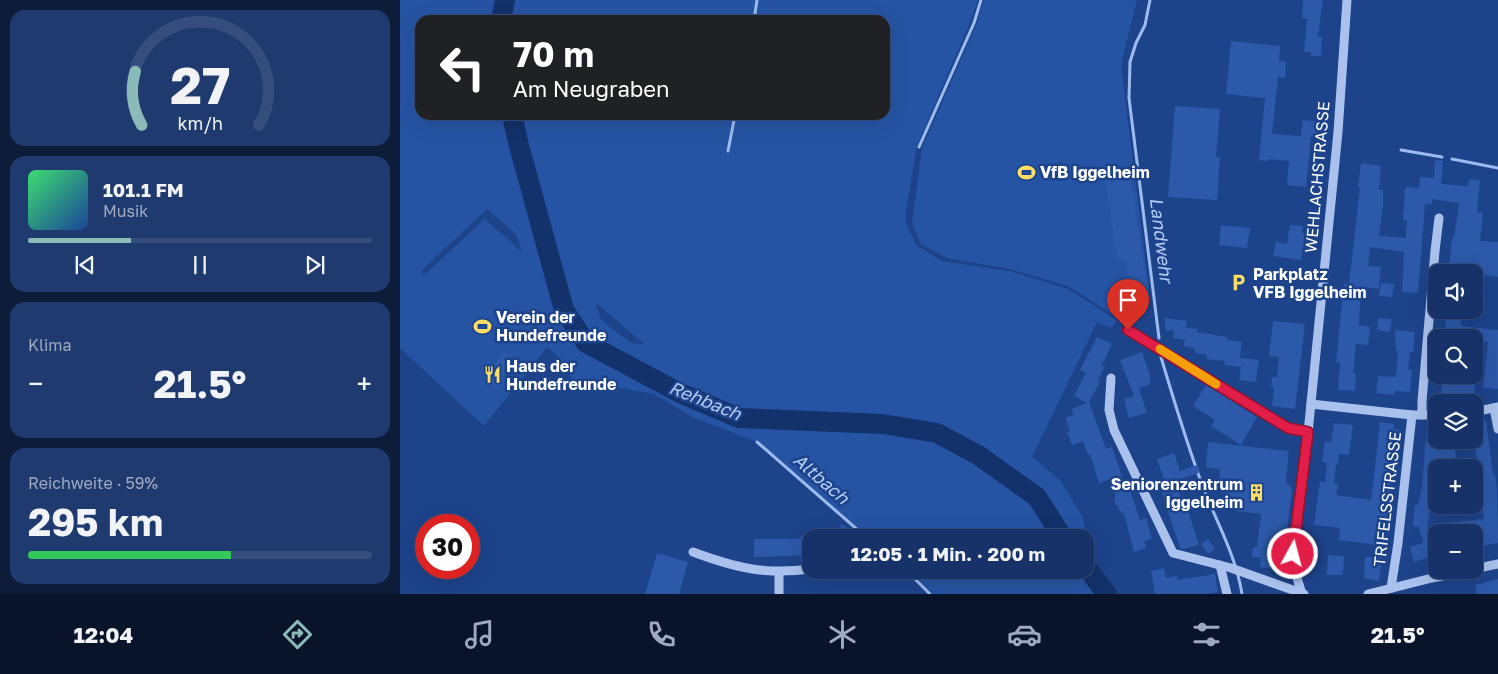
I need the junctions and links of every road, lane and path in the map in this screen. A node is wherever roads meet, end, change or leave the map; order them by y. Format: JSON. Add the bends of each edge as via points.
{"nodes":[{"id":1,"x":1347,"y":0,"type":"edge"},
{"id":2,"x":1439,"y":218,"type":"dead end"},
{"id":3,"x":1128,"y":330,"type":"dead end"},
{"id":4,"x":1111,"y":378,"type":"dead end"},
{"id":5,"x":1310,"y":404,"type":"junction"},
{"id":6,"x":1496,"y":408,"type":"edge"},
{"id":7,"x":1483,"y":410,"type":"edge"},
{"id":8,"x":1412,"y":415,"type":"junction"},
{"id":9,"x":1422,"y":415,"type":"junction"},
{"id":10,"x":1428,"y":415,"type":"edge"},
{"id":11,"x":1498,"y":429,"type":"edge"},
{"id":12,"x":1308,"y":432,"type":"junction"},
{"id":13,"x":693,"y":552,"type":"dead end"},
{"id":14,"x":1498,"y":564,"type":"edge"},
{"id":15,"x":1220,"y":565,"type":"junction"},
{"id":16,"x":1483,"y":567,"type":"edge"},
{"id":17,"x":802,"y":570,"type":"edge"},
{"id":18,"x":779,"y":572,"type":"junction"},
{"id":19,"x":1430,"y":579,"type":"edge"},
{"id":20,"x":1390,"y":588,"type":"junction"},
{"id":21,"x":778,"y":594,"type":"edge"},
{"id":22,"x":1227,"y":594,"type":"edge"},
{"id":23,"x":1303,"y":594,"type":"edge"},
{"id":24,"x":1368,"y":594,"type":"edge"}],
"edges":[{"from":1,"to":5,"type":"street","name":"WEHLACHSTRASSE","via":[[1338,132]]},
{"from":2,"to":9,"type":"street"},
{"from":3,"to":12,"type":"street","via":[[1288,428]]},
{"from":4,"to":15,"type":"street","via":[[1109,410],[1114,430],[1173,553]]},
{"from":5,"to":8,"type":"street"},
{"from":5,"to":12,"type":"street","name":"WEHLACHSTRASSE"},
{"from":6,"to":7,"type":"street"},
{"from":6,"to":11,"type":"street"},
{"from":8,"to":9,"type":"street"},
{"from":8,"to":20,"type":"street","name":"TRIFELSSTRASSE"},
{"from":9,"to":10,"type":"street"},
{"from":12,"to":23,"type":"street","name":"WEHLACHSTRASSE","via":[[1293,554]]},
{"from":13,"to":18,"type":"street","via":[[735,566]]},
{"from":14,"to":16,"type":"street"},
{"from":15,"to":22,"type":"street"},
{"from":15,"to":23,"type":"street"},
{"from":17,"to":18,"type":"street"},
{"from":18,"to":21,"type":"street"},
{"from":19,"to":20,"type":"street"},
{"from":20,"to":24,"type":"street"}]}
